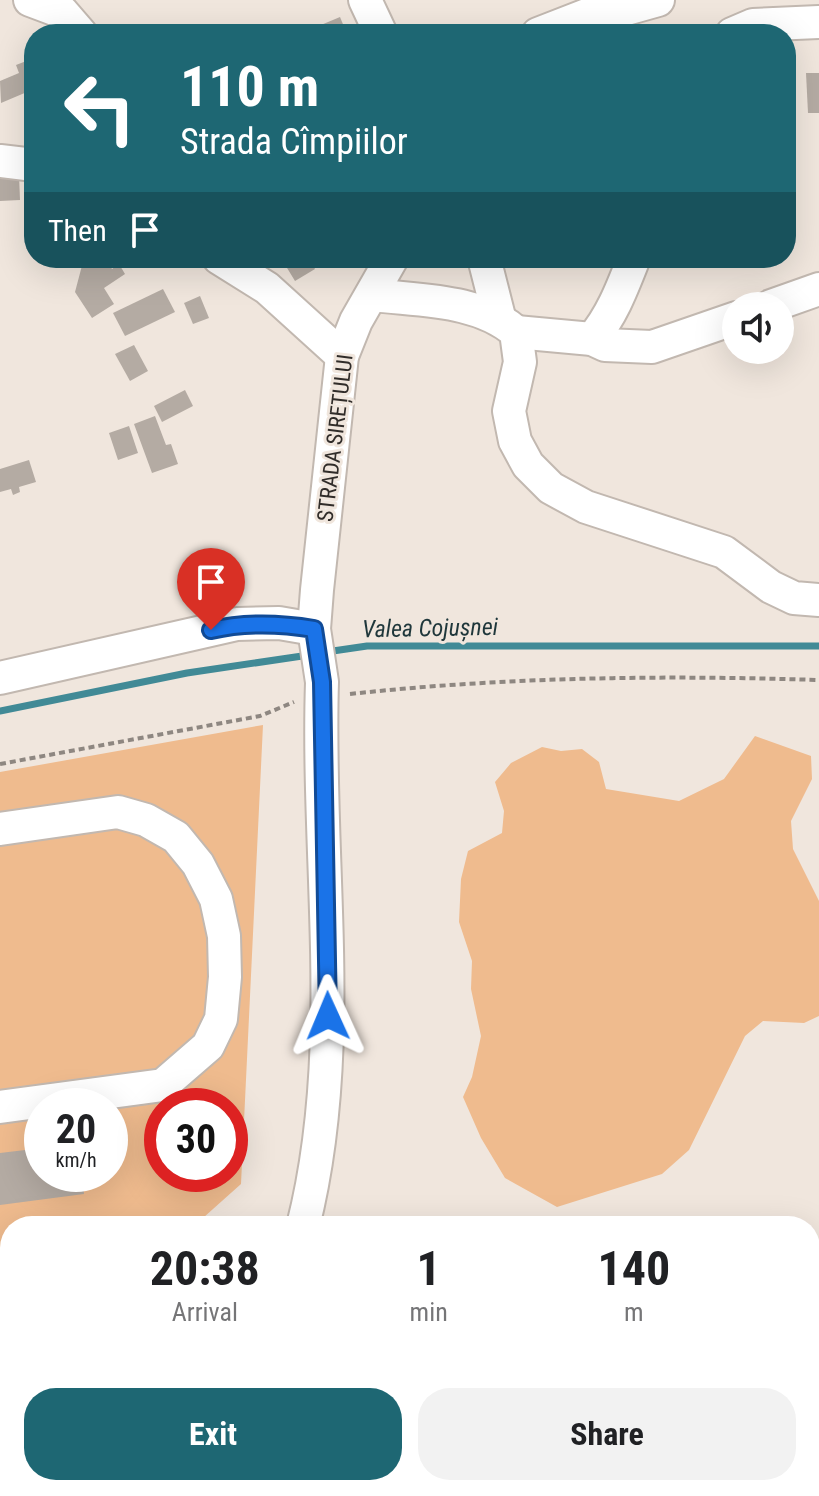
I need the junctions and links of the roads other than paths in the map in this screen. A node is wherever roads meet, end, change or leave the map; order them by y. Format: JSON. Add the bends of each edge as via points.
{"nodes":[{"id":1,"x":30,"y":0,"type":"edge"},
{"id":2,"x":365,"y":0,"type":"edge"},
{"id":3,"x":658,"y":0,"type":"edge"},
{"id":4,"x":597,"y":5,"type":"edge"},
{"id":5,"x":761,"y":12,"type":"edge"},
{"id":6,"x":819,"y":22,"type":"edge"},
{"id":7,"x":72,"y":24,"type":"edge"},
{"id":8,"x":376,"y":24,"type":"edge"},
{"id":9,"x":558,"y":24,"type":"edge"},
{"id":10,"x":0,"y":161,"type":"edge"},
{"id":11,"x":24,"y":164,"type":"edge"},
{"id":12,"x":235,"y":268,"type":"edge"},
{"id":13,"x":387,"y":268,"type":"edge"},
{"id":14,"x":487,"y":268,"type":"edge"},
{"id":15,"x":630,"y":268,"type":"edge"},
{"id":16,"x":819,"y":289,"type":"edge"},
{"id":17,"x":373,"y":295,"type":"junction"},
{"id":18,"x":794,"y":298,"type":"edge"},
{"id":19,"x":722,"y":323,"type":"edge"},
{"id":20,"x":507,"y":324,"type":"junction"},
{"id":21,"x":592,"y":339,"type":"junction"},
{"id":22,"x":342,"y":356,"type":"junction"},
{"id":23,"x":819,"y":600,"type":"edge"},
{"id":24,"x":314,"y":629,"type":"junction"},
{"id":25,"x":0,"y":664,"type":"edge"},
{"id":26,"x":32,"y":671,"type":"junction"},
{"id":27,"x":0,"y":678,"type":"edge"},
{"id":28,"x":0,"y":829,"type":"edge"},
{"id":29,"x":0,"y":1107,"type":"edge"},
{"id":30,"x":305,"y":1216,"type":"edge"}],
"edges":[{"from":1,"to":7,"type":"street","via":[[62,12]]},
{"from":2,"to":8,"type":"street"},
{"from":3,"to":4,"type":"street","via":[[626,9]]},
{"from":4,"to":9,"type":"street"},
{"from":5,"to":6,"type":"street"},
{"from":10,"to":11,"type":"street"},
{"from":12,"to":22,"type":"street","via":[[267,288]]},
{"from":13,"to":17,"type":"street","name":"STRADA SIREȚULUI"},
{"from":14,"to":20,"type":"street"},
{"from":15,"to":21,"type":"street"},
{"from":16,"to":18,"type":"street"},
{"from":17,"to":20,"type":"street","via":[[461,306]]},
{"from":17,"to":22,"type":"street","name":"STRADA SIREȚULUI"},
{"from":19,"to":21,"type":"street","via":[[652,347],[605,345]]},
{"from":20,"to":21,"type":"street"},
{"from":20,"to":23,"type":"street","via":[[520,362],[509,411],[515,441],[528,465],[551,488],[586,507],[724,552],[794,598]]},
{"from":22,"to":24,"type":"street","name":"STRADA SIREȚULUI"},
{"from":24,"to":26,"type":"street","via":[[237,624]]},
{"from":24,"to":30,"type":"street","name":"STRADA SIREȚULUI","via":[[322,690],[328,1016],[322,1116]]},
{"from":25,"to":26,"type":"street"},
{"from":26,"to":27,"type":"street"},
{"from":28,"to":29,"type":"street","via":[[118,812],[176,837],[216,899],[225,977],[221,1019],[208,1046],[163,1085]]}]}
